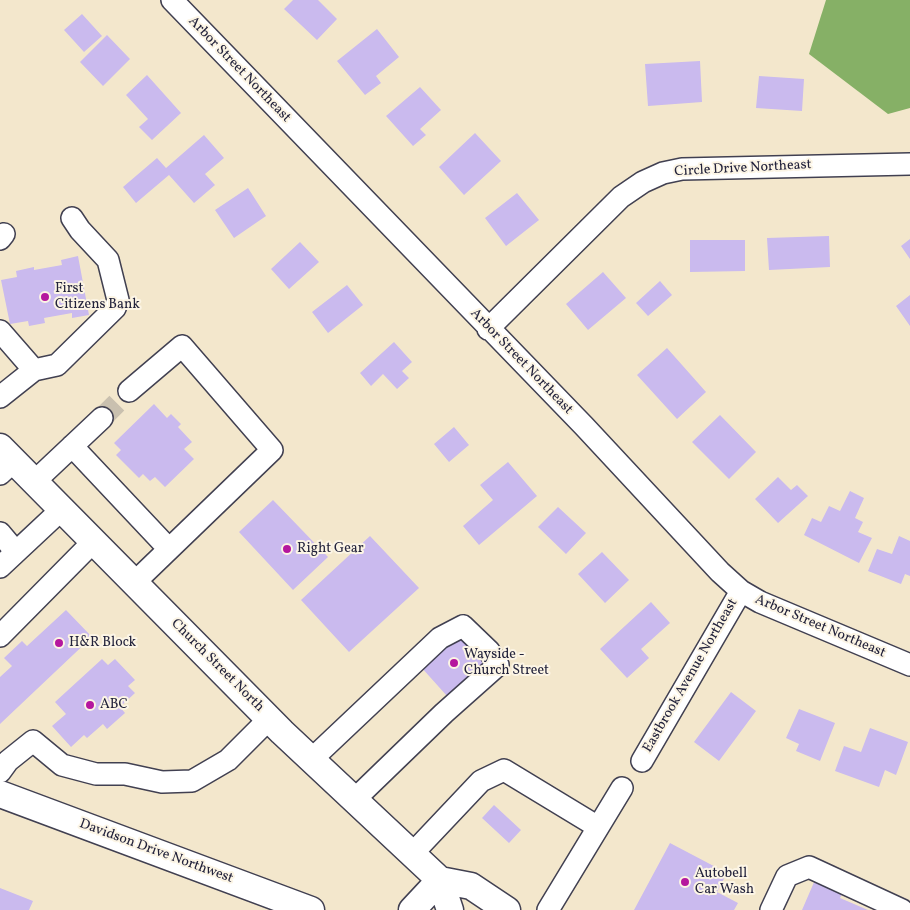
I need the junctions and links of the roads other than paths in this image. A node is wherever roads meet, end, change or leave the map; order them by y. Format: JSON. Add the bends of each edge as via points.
{"nodes":[{"id":1,"x":172,"y":0,"type":"edge"},
{"id":2,"x":910,"y":164,"type":"edge"},
{"id":3,"x":72,"y":218,"type":"dead end"},
{"id":4,"x":488,"y":329,"type":"junction"},
{"id":5,"x":0,"y":332,"type":"edge"},
{"id":6,"x":34,"y":370,"type":"junction"},
{"id":7,"x":129,"y":391,"type":"tunnel mouth"},
{"id":8,"x":0,"y":397,"type":"edge"},
{"id":9,"x":102,"y":418,"type":"tunnel mouth"},
{"id":10,"x":72,"y":446,"type":"junction"},
{"id":11,"x":5,"y":461,"type":"edge"},
{"id":12,"x":34,"y":482,"type":"junction"},
{"id":13,"x":61,"y":510,"type":"junction"},
{"id":14,"x":0,"y":533,"type":"edge"},
{"id":15,"x":93,"y":542,"type":"junction"},
{"id":16,"x":170,"y":549,"type":"junction"},
{"id":17,"x":16,"y":552,"type":"junction"},
{"id":18,"x":0,"y":567,"type":"edge"},
{"id":19,"x":134,"y":583,"type":"junction"},
{"id":20,"x":742,"y":591,"type":"junction"},
{"id":21,"x":0,"y":636,"type":"edge"},
{"id":22,"x":910,"y":665,"type":"edge"},
{"id":23,"x":269,"y":719,"type":"junction"},
{"id":24,"x":312,"y":759,"type":"junction"},
{"id":25,"x":642,"y":761,"type":"dead end"},
{"id":26,"x":0,"y":772,"type":"edge"},
{"id":27,"x":622,"y":788,"type":"dead end"},
{"id":28,"x":0,"y":794,"type":"edge"},
{"id":29,"x":354,"y":800,"type":"junction"},
{"id":30,"x":598,"y":827,"type":"junction"},
{"id":31,"x":412,"y":854,"type":"junction"},
{"id":32,"x":440,"y":880,"type":"junction"},
{"id":33,"x":296,"y":907,"type":"edge"},
{"id":34,"x":412,"y":910,"type":"edge"},
{"id":35,"x":450,"y":910,"type":"edge"},
{"id":36,"x":507,"y":910,"type":"edge"},
{"id":37,"x":548,"y":910,"type":"edge"},
{"id":38,"x":771,"y":910,"type":"edge"},
{"id":39,"x":902,"y":910,"type":"edge"}],
"edges":[{"from":1,"to":4,"type":"street","name":"Arbor Street Northeast"},
{"from":2,"to":4,"type":"street","name":"Circle Drive Northeast","via":[[682,169],[663,173],[621,197]]},
{"from":3,"to":6,"type":"street","via":[[108,260],[118,300],[115,308],[57,365]]},
{"from":4,"to":20,"type":"street","name":"Arbor Street Northeast","via":[[720,572]]},
{"from":5,"to":6,"type":"street"},
{"from":6,"to":8,"type":"street"},
{"from":7,"to":16,"type":"street","via":[[182,346],[272,450]]},
{"from":9,"to":10,"type":"street"},
{"from":10,"to":12,"type":"street"},
{"from":10,"to":16,"type":"street"},
{"from":11,"to":12,"type":"main road","name":"Church Street North"},
{"from":12,"to":13,"type":"main road","name":"Church Street North"},
{"from":13,"to":15,"type":"main road","name":"Church Street North"},
{"from":13,"to":17,"type":"street"},
{"from":14,"to":17,"type":"street"},
{"from":15,"to":19,"type":"main road","name":"Church Street North"},
{"from":15,"to":21,"type":"street"},
{"from":16,"to":19,"type":"street"},
{"from":17,"to":18,"type":"street"},
{"from":19,"to":23,"type":"main road","name":"Church Street North"},
{"from":20,"to":22,"type":"street","name":"Arbor Street Northeast","via":[[760,602]]},
{"from":20,"to":25,"type":"street","name":"Eastbrook Avenue Northeast"},
{"from":23,"to":24,"type":"main road","name":"Church Street North"},
{"from":23,"to":26,"type":"street","via":[[228,760],[192,781],[162,782],[125,774],[96,774],[62,765],[33,741],[8,761]]},
{"from":24,"to":29,"type":"main road","name":"Church Street North"},
{"from":24,"to":29,"type":"street","via":[[440,638],[462,626],[489,651],[498,665]]},
{"from":27,"to":30,"type":"street"},
{"from":28,"to":33,"type":"main road","name":"Davidson Drive Northwest"},
{"from":29,"to":31,"type":"main road","name":"Church Street North"},
{"from":30,"to":31,"type":"street","via":[[504,770],[481,781]]},
{"from":30,"to":37,"type":"street"},
{"from":31,"to":32,"type":"main road","name":"Church Street North"},
{"from":32,"to":34,"type":"main road"},
{"from":32,"to":35,"type":"main road","name":"Church Street North"},
{"from":32,"to":36,"type":"main road","via":[[472,886]]},
{"from":38,"to":39,"type":"street","via":[[787,876],[809,867]]}]}
